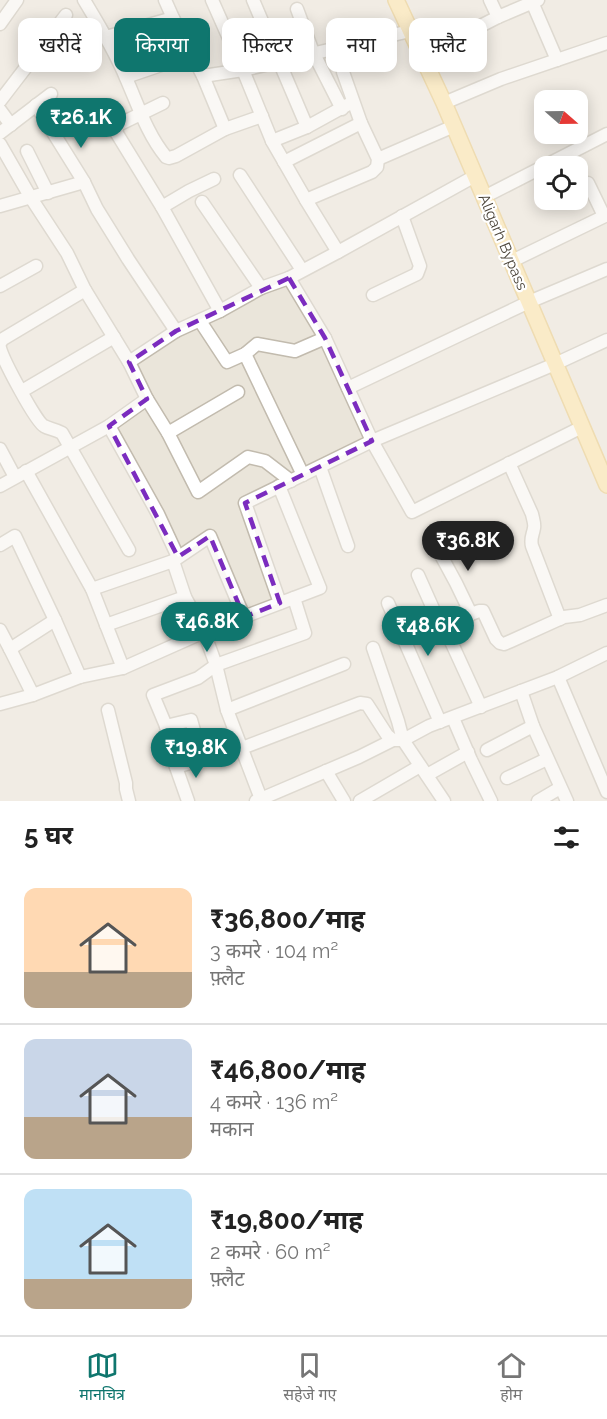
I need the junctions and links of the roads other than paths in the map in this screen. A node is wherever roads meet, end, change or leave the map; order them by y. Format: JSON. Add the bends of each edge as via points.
{"nodes":[{"id":1,"x":17,"y":0,"type":"edge"},
{"id":2,"x":84,"y":0,"type":"edge"},
{"id":3,"x":165,"y":0,"type":"edge"},
{"id":4,"x":212,"y":0,"type":"edge"},
{"id":5,"x":253,"y":0,"type":"edge"},
{"id":6,"x":490,"y":0,"type":"edge"},
{"id":7,"x":398,"y":1,"type":"edge"},
{"id":8,"x":535,"y":1,"type":"edge"},
{"id":9,"x":297,"y":9,"type":"dead end"},
{"id":10,"x":66,"y":15,"type":"dead end"},
{"id":11,"x":498,"y":17,"type":"junction"},
{"id":12,"x":173,"y":18,"type":"edge"},
{"id":13,"x":261,"y":18,"type":"edge"},
{"id":14,"x":300,"y":18,"type":"edge"},
{"id":15,"x":1,"y":21,"type":"edge"},
{"id":16,"x":222,"y":23,"type":"edge"},
{"id":17,"x":487,"y":23,"type":"edge"},
{"id":18,"x":409,"y":28,"type":"edge"},
{"id":19,"x":409,"y":31,"type":"edge"},
{"id":20,"x":114,"y":35,"type":"edge"},
{"id":21,"x":106,"y":37,"type":"junction"},
{"id":22,"x":607,"y":43,"type":"edge"},
{"id":23,"x":314,"y":52,"type":"edge"},
{"id":24,"x":314,"y":54,"type":"edge"},
{"id":25,"x":557,"y":60,"type":"junction"},
{"id":26,"x":141,"y":72,"type":"edge"},
{"id":27,"x":201,"y":72,"type":"edge"},
{"id":28,"x":230,"y":72,"type":"edge"},
{"id":29,"x":244,"y":72,"type":"edge"},
{"id":30,"x":284,"y":72,"type":"edge"},
{"id":31,"x":343,"y":72,"type":"dead end"},
{"id":32,"x":429,"y":72,"type":"edge"},
{"id":33,"x":203,"y":76,"type":"junction"},
{"id":34,"x":126,"y":77,"type":"junction"},
{"id":35,"x":51,"y":94,"type":"dead end"},
{"id":36,"x":0,"y":101,"type":"edge"},
{"id":37,"x":354,"y":102,"type":"junction"},
{"id":38,"x":163,"y":103,"type":"dead end"},
{"id":39,"x":444,"y":103,"type":"junction"},
{"id":40,"x":36,"y":105,"type":"junction"},
{"id":41,"x":342,"y":109,"type":"junction"},
{"id":42,"x":0,"y":110,"type":"edge"},
{"id":43,"x":141,"y":115,"type":"junction"},
{"id":44,"x":262,"y":116,"type":"junction"},
{"id":45,"x":361,"y":123,"type":"junction"},
{"id":46,"x":11,"y":125,"type":"junction"},
{"id":47,"x":454,"y":126,"type":"junction"},
{"id":48,"x":307,"y":127,"type":"junction"},
{"id":49,"x":225,"y":129,"type":"junction"},
{"id":50,"x":0,"y":133,"type":"edge"},
{"id":51,"x":607,"y":134,"type":"edge"},
{"id":52,"x":272,"y":141,"type":"junction"},
{"id":53,"x":0,"y":144,"type":"edge"},
{"id":54,"x":27,"y":151,"type":"dead end"},
{"id":55,"x":378,"y":159,"type":"junction"},
{"id":56,"x":284,"y":162,"type":"junction"},
{"id":57,"x":240,"y":175,"type":"dead end"},
{"id":58,"x":475,"y":176,"type":"junction"},
{"id":59,"x":214,"y":179,"type":"dead end"},
{"id":60,"x":84,"y":182,"type":"junction"},
{"id":61,"x":588,"y":183,"type":"dead end"},
{"id":62,"x":48,"y":193,"type":"junction"},
{"id":63,"x":484,"y":197,"type":"junction"},
{"id":64,"x":31,"y":198,"type":"junction"},
{"id":65,"x":306,"y":200,"type":"junction"},
{"id":66,"x":202,"y":202,"type":"dead end"},
{"id":67,"x":0,"y":206,"type":"edge"},
{"id":68,"x":162,"y":207,"type":"junction"},
{"id":69,"x":402,"y":216,"type":"junction"},
{"id":70,"x":605,"y":216,"type":"edge"},
{"id":71,"x":338,"y":252,"type":"junction"},
{"id":72,"x":512,"y":261,"type":"junction"},
{"id":73,"x":36,"y":266,"type":"dead end"},
{"id":74,"x":607,"y":269,"type":"edge"},
{"id":75,"x":303,"y":270,"type":"junction"},
{"id":76,"x":289,"y":278,"type":"junction"},
{"id":77,"x":0,"y":286,"type":"edge"},
{"id":78,"x":261,"y":288,"type":"junction"},
{"id":79,"x":85,"y":290,"type":"junction"},
{"id":80,"x":373,"y":295,"type":"dead end"},
{"id":81,"x":529,"y":302,"type":"junction"},
{"id":82,"x":220,"y":311,"type":"junction"},
{"id":83,"x":200,"y":321,"type":"junction"},
{"id":84,"x":176,"y":331,"type":"junction"},
{"id":85,"x":114,"y":337,"type":"junction"},
{"id":86,"x":326,"y":338,"type":"junction"},
{"id":87,"x":607,"y":340,"type":"edge"},
{"id":88,"x":0,"y":343,"type":"edge"},
{"id":89,"x":0,"y":348,"type":"edge"},
{"id":90,"x":245,"y":354,"type":"junction"},
{"id":91,"x":129,"y":362,"type":"junction"},
{"id":92,"x":555,"y":364,"type":"junction"},
{"id":93,"x":348,"y":388,"type":"junction"},
{"id":94,"x":22,"y":391,"type":"junction"},
{"id":95,"x":238,"y":392,"type":"dead end"},
{"id":96,"x":147,"y":399,"type":"junction"},
{"id":97,"x":109,"y":426,"type":"junction"},
{"id":98,"x":582,"y":427,"type":"junction"},
{"id":99,"x":168,"y":433,"type":"junction"},
{"id":100,"x":372,"y":441,"type":"junction"},
{"id":101,"x":71,"y":447,"type":"junction"},
{"id":102,"x":0,"y":449,"type":"edge"},
{"id":103,"x":602,"y":462,"type":"edge"},
{"id":104,"x":509,"y":463,"type":"junction"},
{"id":105,"x":320,"y":467,"type":"junction"},
{"id":106,"x":20,"y":474,"type":"junction"},
{"id":107,"x":303,"y":475,"type":"junction"},
{"id":108,"x":285,"y":484,"type":"junction"},
{"id":109,"x":607,"y":485,"type":"edge"},
{"id":110,"x":0,"y":486,"type":"edge"},
{"id":111,"x":0,"y":545,"type":"edge"},
{"id":112,"x":348,"y":546,"type":"dead end"},
{"id":113,"x":436,"y":546,"type":"dead end"},
{"id":114,"x":129,"y":550,"type":"dead end"},
{"id":115,"x":176,"y":559,"type":"junction"},
{"id":116,"x":418,"y":575,"type":"dead end"},
{"id":117,"x":92,"y":589,"type":"junction"},
{"id":118,"x":185,"y":597,"type":"junction"},
{"id":119,"x":294,"y":598,"type":"junction"},
{"id":120,"x":280,"y":603,"type":"junction"},
{"id":121,"x":388,"y":603,"type":"dead end"},
{"id":122,"x":607,"y":605,"type":"edge"},
{"id":123,"x":471,"y":614,"type":"junction"},
{"id":124,"x":244,"y":617,"type":"junction"},
{"id":125,"x":560,"y":619,"type":"junction"},
{"id":126,"x":56,"y":620,"type":"junction"},
{"id":127,"x":442,"y":624,"type":"junction"},
{"id":128,"x":106,"y":625,"type":"junction"},
{"id":129,"x":0,"y":630,"type":"edge"},
{"id":130,"x":204,"y":632,"type":"junction"},
{"id":131,"x":373,"y":648,"type":"dead end"},
{"id":132,"x":9,"y":649,"type":"junction"},
{"id":133,"x":607,"y":654,"type":"edge"},
{"id":134,"x":344,"y":664,"type":"dead end"},
{"id":135,"x":216,"y":665,"type":"junction"},
{"id":136,"x":123,"y":668,"type":"junction"},
{"id":137,"x":80,"y":677,"type":"junction"},
{"id":138,"x":558,"y":677,"type":"junction"},
{"id":139,"x":521,"y":691,"type":"junction"},
{"id":140,"x":33,"y":695,"type":"junction"},
{"id":141,"x":0,"y":704,"type":"edge"},
{"id":142,"x":481,"y":707,"type":"junction"},
{"id":143,"x":108,"y":710,"type":"dead end"},
{"id":144,"x":227,"y":710,"type":"junction"},
{"id":145,"x":453,"y":718,"type":"junction"},
{"id":146,"x":440,"y":722,"type":"junction"},
{"id":147,"x":166,"y":726,"type":"junction"},
{"id":148,"x":533,"y":726,"type":"junction"},
{"id":149,"x":398,"y":740,"type":"junction"},
{"id":150,"x":242,"y":748,"type":"junction"},
{"id":151,"x":487,"y":750,"type":"dead end"},
{"id":152,"x":468,"y":752,"type":"junction"},
{"id":153,"x":202,"y":759,"type":"junction"},
{"id":154,"x":547,"y":759,"type":"junction"},
{"id":155,"x":176,"y":767,"type":"junction"},
{"id":156,"x":326,"y":771,"type":"junction"},
{"id":157,"x":423,"y":771,"type":"junction"},
{"id":158,"x":507,"y":778,"type":"dead end"},
{"id":159,"x":605,"y":785,"type":"edge"},
{"id":160,"x":560,"y":788,"type":"junction"},
{"id":161,"x":259,"y":800,"type":"edge"},
{"id":162,"x":129,"y":801,"type":"edge"},
{"id":163,"x":188,"y":801,"type":"edge"},
{"id":164,"x":344,"y":801,"type":"edge"},
{"id":165,"x":360,"y":801,"type":"edge"},
{"id":166,"x":444,"y":801,"type":"edge"},
{"id":167,"x":491,"y":801,"type":"edge"},
{"id":168,"x":538,"y":801,"type":"edge"},
{"id":169,"x":567,"y":801,"type":"edge"}],
"edges":[{"from":1,"to":15,"type":"street"},
{"from":2,"to":21,"type":"street"},
{"from":3,"to":12,"type":"street"},
{"from":4,"to":16,"type":"street"},
{"from":5,"to":13,"type":"street"},
{"from":6,"to":11,"type":"street"},
{"from":7,"to":18,"type":"main road","name":"Aligarh Bypass"},
{"from":8,"to":11,"type":"street"},
{"from":8,"to":25,"type":"street"},
{"from":9,"to":14,"type":"street"},
{"from":10,"to":36,"type":"street"},
{"from":11,"to":17,"type":"street"},
{"from":19,"to":23,"type":"street"},
{"from":20,"to":21,"type":"street"},
{"from":21,"to":34,"type":"street"},
{"from":22,"to":25,"type":"street"},
{"from":24,"to":41,"type":"street"},
{"from":25,"to":39,"type":"street"},
{"from":26,"to":34,"type":"street"},
{"from":27,"to":33,"type":"street"},
{"from":28,"to":33,"type":"street"},
{"from":29,"to":44,"type":"street"},
{"from":30,"to":48,"type":"street"},
{"from":31,"to":37,"type":"street"},
{"from":32,"to":39,"type":"main road","name":"Aligarh Bypass"},
{"from":33,"to":49,"type":"street"},
{"from":34,"to":43,"type":"street"},
{"from":35,"to":40,"type":"street"},
{"from":37,"to":41,"type":"street"},
{"from":37,"to":45,"type":"street"},
{"from":38,"to":43,"type":"street"},
{"from":39,"to":47,"type":"main road","name":"Aligarh Bypass"},
{"from":40,"to":46,"type":"street"},
{"from":40,"to":60,"type":"street"},
{"from":41,"to":48,"type":"street"},
{"from":42,"to":46,"type":"street"},
{"from":43,"to":49,"type":"street","via":[[169,158]]},
{"from":43,"to":68,"type":"street","via":[[118,125],[116,132]]},
{"from":44,"to":49,"type":"street"},
{"from":44,"to":52,"type":"street"},
{"from":45,"to":55,"type":"street"},
{"from":45,"to":56,"type":"street"},
{"from":46,"to":50,"type":"street"},
{"from":47,"to":55,"type":"street"},
{"from":47,"to":58,"type":"main road","name":"Aligarh Bypass"},
{"from":48,"to":52,"type":"street"},
{"from":51,"to":63,"type":"street"},
{"from":52,"to":56,"type":"street"},
{"from":53,"to":64,"type":"street"},
{"from":54,"to":62,"type":"street"},
{"from":55,"to":65,"type":"street","via":[[372,172]]},
{"from":56,"to":65,"type":"street"},
{"from":57,"to":75,"type":"street"},
{"from":58,"to":63,"type":"main road","name":"Aligarh Bypass"},
{"from":58,"to":69,"type":"street"},
{"from":59,"to":68,"type":"street"},
{"from":60,"to":62,"type":"street"},
{"from":60,"to":84,"type":"street","via":[[97,209]]},
{"from":61,"to":70,"type":"street"},
{"from":62,"to":64,"type":"street"},
{"from":63,"to":72,"type":"main road","name":"Aligarh Bypass"},
{"from":64,"to":67,"type":"street"},
{"from":64,"to":79,"type":"street"},
{"from":65,"to":71,"type":"street"},
{"from":66,"to":78,"type":"street"},
{"from":68,"to":82,"type":"street"},
{"from":69,"to":71,"type":"street"},
{"from":69,"to":80,"type":"street","via":[[419,270]]},
{"from":70,"to":72,"type":"street"},
{"from":71,"to":75,"type":"street"},
{"from":72,"to":81,"type":"main road","name":"Aligarh Bypass"},
{"from":73,"to":77,"type":"street"},
{"from":74,"to":81,"type":"street"},
{"from":75,"to":76,"type":"street"},
{"from":76,"to":78,"type":"street"},
{"from":76,"to":86,"type":"street"},
{"from":78,"to":82,"type":"street"},
{"from":79,"to":85,"type":"street"},
{"from":79,"to":88,"type":"street"},
{"from":81,"to":92,"type":"main road","name":"Aligarh Bypass"},
{"from":81,"to":93,"type":"street"},
{"from":82,"to":83,"type":"street"},
{"from":83,"to":84,"type":"street"},
{"from":83,"to":90,"type":"street","via":[[227,362]]},
{"from":84,"to":91,"type":"street"},
{"from":85,"to":91,"type":"street"},
{"from":85,"to":94,"type":"street"},
{"from":86,"to":90,"type":"street","via":[[295,351],[257,344]]},
{"from":86,"to":93,"type":"street"},
{"from":87,"to":92,"type":"street"},
{"from":89,"to":94,"type":"street"},
{"from":90,"to":107,"type":"street"},
{"from":91,"to":96,"type":"street"},
{"from":92,"to":98,"type":"main road","name":"Aligarh Bypass"},
{"from":92,"to":100,"type":"street"},
{"from":93,"to":100,"type":"street"},
{"from":94,"to":101,"type":"street","via":[[38,421],[62,433]]},
{"from":95,"to":99,"type":"street"},
{"from":96,"to":97,"type":"street"},
{"from":96,"to":99,"type":"street"},
{"from":97,"to":101,"type":"street"},
{"from":97,"to":115,"type":"street","via":[[158,514]]},
{"from":98,"to":103,"type":"main road","name":"Aligarh Bypass"},
{"from":98,"to":104,"type":"street"},
{"from":99,"to":108,"type":"street","via":[[198,492],[248,458],[265,461]]},
{"from":100,"to":104,"type":"street","via":[[412,512]]},
{"from":100,"to":105,"type":"street"},
{"from":101,"to":106,"type":"street"},
{"from":101,"to":114,"type":"street"},
{"from":102,"to":106,"type":"street"},
{"from":103,"to":109,"type":"main road","name":"Aligarh Bypass"},
{"from":104,"to":125,"type":"street","via":[[535,523],[530,540]]},
{"from":105,"to":107,"type":"street"},
{"from":105,"to":112,"type":"street"},
{"from":106,"to":110,"type":"street"},
{"from":106,"to":117,"type":"street"},
{"from":107,"to":108,"type":"street"},
{"from":108,"to":119,"type":"street","via":[[320,588]]},
{"from":108,"to":120,"type":"street","via":[[245,503]]},
{"from":111,"to":126,"type":"street","via":[[15,536]]},
{"from":113,"to":123,"type":"street"},
{"from":115,"to":117,"type":"street"},
{"from":115,"to":118,"type":"street"},
{"from":115,"to":124,"type":"street","via":[[210,536]]},
{"from":116,"to":127,"type":"street"},
{"from":117,"to":128,"type":"street"},
{"from":118,"to":128,"type":"street"},
{"from":118,"to":130,"type":"street"},
{"from":119,"to":120,"type":"street"},
{"from":119,"to":135,"type":"street","via":[[305,633]]},
{"from":120,"to":124,"type":"street"},
{"from":121,"to":146,"type":"street"},
{"from":122,"to":125,"type":"street"},
{"from":123,"to":125,"type":"street","via":[[483,611],[500,644]]},
{"from":123,"to":127,"type":"street"},
{"from":124,"to":130,"type":"street"},
{"from":126,"to":132,"type":"street"},
{"from":126,"to":137,"type":"street"},
{"from":127,"to":142,"type":"street"},
{"from":128,"to":136,"type":"street"},
{"from":129,"to":132,"type":"street"},
{"from":130,"to":135,"type":"street"},
{"from":130,"to":136,"type":"street"},
{"from":131,"to":149,"type":"street","via":[[398,721]]},
{"from":132,"to":140,"type":"street"},
{"from":133,"to":138,"type":"street"},
{"from":134,"to":144,"type":"street"},
{"from":135,"to":144,"type":"street"},
{"from":135,"to":147,"type":"street","via":[[198,678],[153,695]]},
{"from":136,"to":137,"type":"street"},
{"from":137,"to":140,"type":"street"},
{"from":138,"to":139,"type":"street"},
{"from":138,"to":159,"type":"street"},
{"from":139,"to":142,"type":"street"},
{"from":139,"to":148,"type":"street"},
{"from":140,"to":141,"type":"street"},
{"from":142,"to":145,"type":"street"},
{"from":143,"to":162,"type":"street"},
{"from":144,"to":150,"type":"street"},
{"from":145,"to":146,"type":"street"},
{"from":145,"to":152,"type":"street"},
{"from":146,"to":149,"type":"street"},
{"from":147,"to":153,"type":"street","via":[[191,720]]},
{"from":147,"to":155,"type":"street"},
{"from":148,"to":151,"type":"street"},
{"from":148,"to":154,"type":"street"},
{"from":149,"to":150,"type":"street","via":[[387,735],[367,704],[360,703]]},
{"from":149,"to":156,"type":"street"},
{"from":149,"to":157,"type":"street"},
{"from":150,"to":153,"type":"street"},
{"from":150,"to":161,"type":"street"},
{"from":152,"to":157,"type":"street"},
{"from":152,"to":167,"type":"street"},
{"from":153,"to":155,"type":"street"},
{"from":154,"to":158,"type":"street"},
{"from":154,"to":160,"type":"street"},
{"from":155,"to":163,"type":"street"},
{"from":156,"to":161,"type":"street"},
{"from":156,"to":164,"type":"street"},
{"from":157,"to":165,"type":"street"},
{"from":157,"to":166,"type":"street"},
{"from":160,"to":168,"type":"street"},
{"from":160,"to":169,"type":"street"}]}
